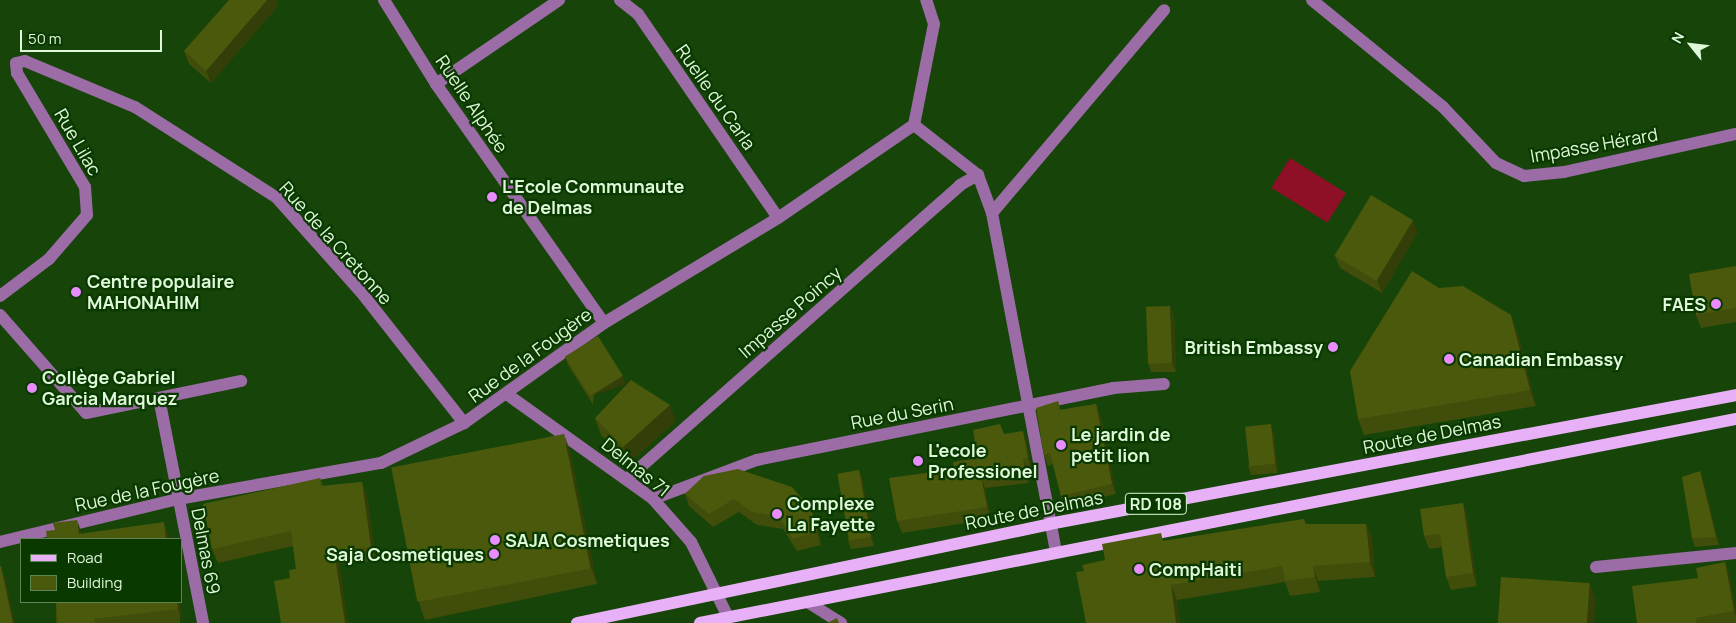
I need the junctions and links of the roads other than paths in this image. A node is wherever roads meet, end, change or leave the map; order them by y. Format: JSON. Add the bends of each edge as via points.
{"nodes":[{"id":1,"x":384,"y":0,"type":"edge"},
{"id":2,"x":559,"y":0,"type":"edge"},
{"id":3,"x":620,"y":0,"type":"edge"},
{"id":4,"x":926,"y":0,"type":"edge"},
{"id":5,"x":1312,"y":0,"type":"edge"},
{"id":6,"x":1164,"y":10,"type":"dead end"},
{"id":7,"x":16,"y":63,"type":"joint"},
{"id":8,"x":436,"y":84,"type":"junction"},
{"id":9,"x":914,"y":125,"type":"junction"},
{"id":10,"x":1736,"y":134,"type":"edge"},
{"id":11,"x":978,"y":175,"type":"junction"},
{"id":12,"x":992,"y":213,"type":"junction"},
{"id":13,"x":778,"y":218,"type":"junction"},
{"id":14,"x":0,"y":296,"type":"edge"},
{"id":15,"x":0,"y":315,"type":"edge"},
{"id":16,"x":604,"y":323,"type":"junction"},
{"id":17,"x":241,"y":381,"type":"dead end"},
{"id":18,"x":1164,"y":384,"type":"dead end"},
{"id":19,"x":508,"y":395,"type":"junction"},
{"id":20,"x":1736,"y":395,"type":"edge"},
{"id":21,"x":159,"y":398,"type":"junction"},
{"id":22,"x":1025,"y":407,"type":"junction"},
{"id":23,"x":1736,"y":419,"type":"edge"},
{"id":24,"x":464,"y":423,"type":"junction"},
{"id":25,"x":627,"y":479,"type":"junction"},
{"id":26,"x":178,"y":499,"type":"junction"},
{"id":27,"x":652,"y":499,"type":"junction"},
{"id":28,"x":1049,"y":524,"type":"junction"},
{"id":29,"x":0,"y":542,"type":"edge"},
{"id":30,"x":1056,"y":552,"type":"junction"},
{"id":31,"x":1736,"y":553,"type":"edge"},
{"id":32,"x":1596,"y":568,"type":"dead end"},
{"id":33,"x":717,"y":594,"type":"junction"},
{"id":34,"x":809,"y":603,"type":"junction"},
{"id":35,"x":728,"y":617,"type":"junction"},
{"id":36,"x":203,"y":623,"type":"edge"},
{"id":37,"x":577,"y":623,"type":"edge"},
{"id":38,"x":700,"y":623,"type":"edge"},
{"id":39,"x":841,"y":623,"type":"edge"}],
"edges":[{"from":1,"to":8,"type":"street","name":"Ruelle Alphée"},
{"from":2,"to":8,"type":"street"},
{"from":3,"to":13,"type":"street","name":"Ruelle du Carla","via":[[638,14]]},
{"from":4,"to":9,"type":"street","via":[[934,24]]},
{"from":5,"to":10,"type":"street","name":"Impasse Hérard","via":[[1443,107],[1496,163],[1524,176],[1564,172]]},
{"from":6,"to":12,"type":"street"},
{"from":7,"to":14,"type":"street","name":"Rue Lilac","via":[[17,73],[85,187],[87,215],[49,259]]},
{"from":7,"to":24,"type":"street","name":"Rue de la Cretonne","via":[[25,60],[135,107],[276,197],[361,292]]},
{"from":8,"to":16,"type":"street","name":"Ruelle Alphée"},
{"from":9,"to":11,"type":"street"},
{"from":9,"to":13,"type":"street","name":"Rue de la Fougère"},
{"from":11,"to":12,"type":"street"},
{"from":11,"to":25,"type":"street","name":"Impasse Poincy","via":[[960,184]]},
{"from":12,"to":22,"type":"street"},
{"from":13,"to":16,"type":"street","name":"Rue de la Fougère"},
{"from":15,"to":21,"type":"street","via":[[86,413]]},
{"from":16,"to":19,"type":"street","name":"Rue de la Fougère"},
{"from":17,"to":21,"type":"street"},
{"from":18,"to":22,"type":"street","name":"Rue du Serin","via":[[1113,388]]},
{"from":19,"to":24,"type":"street","name":"Rue de la Fougère"},
{"from":19,"to":25,"type":"street","name":"Delmas 71"},
{"from":20,"to":28,"type":"main road","name":"Route de Delmas","number":"RD 108"},
{"from":21,"to":26,"type":"street","name":"Delmas 69"},
{"from":22,"to":27,"type":"street","name":"Rue du Serin","via":[[757,460]]},
{"from":22,"to":28,"type":"street"},
{"from":23,"to":30,"type":"main road","number":"RD 108"},
{"from":24,"to":26,"type":"street","name":"Rue de la Fougère","via":[[381,463]]},
{"from":25,"to":27,"type":"street","name":"Delmas 71"},
{"from":26,"to":29,"type":"street","name":"Rue de la Fougère"},
{"from":26,"to":36,"type":"street","name":"Delmas 69"},
{"from":27,"to":33,"type":"street","name":"Delmas 71","via":[[691,542]]},
{"from":28,"to":30,"type":"street"},
{"from":28,"to":33,"type":"main road","name":"Route de Delmas","number":"RD 108"},
{"from":30,"to":34,"type":"main road","number":"RD 108"},
{"from":31,"to":32,"type":"street"},
{"from":33,"to":35,"type":"street","name":"Delmas 71"},
{"from":33,"to":37,"type":"main road","name":"Route de Delmas","number":"RD 108"},
{"from":34,"to":35,"type":"main road","number":"RD 108"},
{"from":34,"to":39,"type":"street"},
{"from":35,"to":38,"type":"main road","number":"RD 108"}]}
